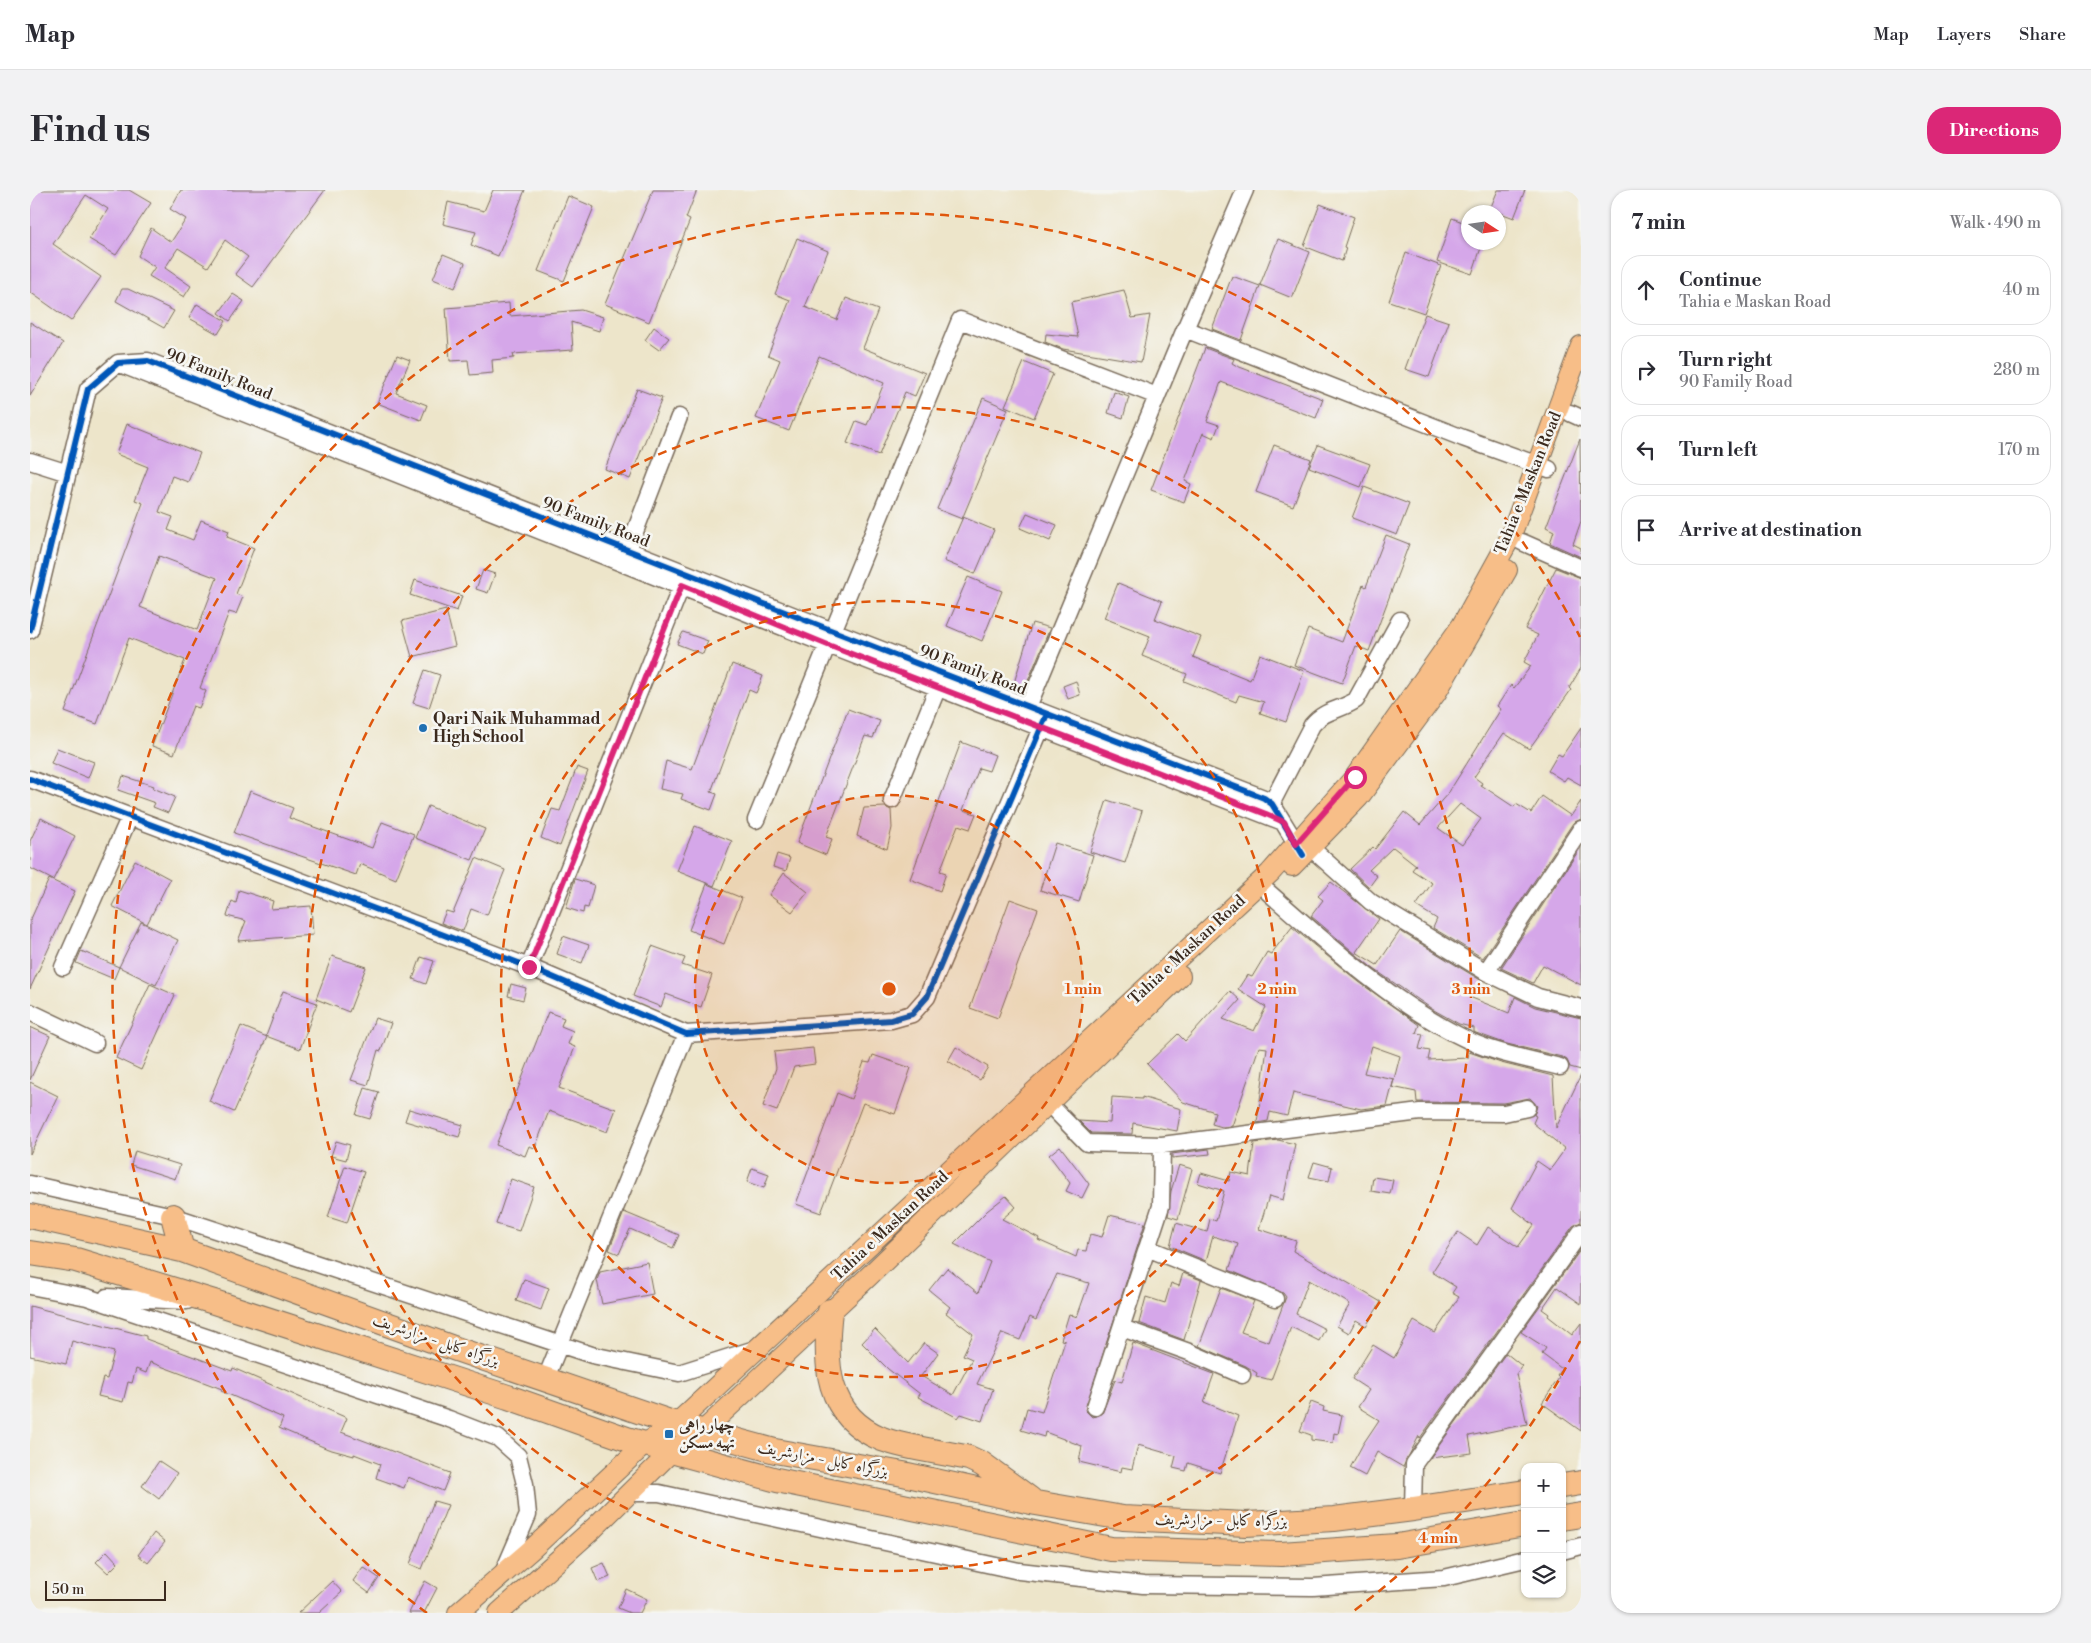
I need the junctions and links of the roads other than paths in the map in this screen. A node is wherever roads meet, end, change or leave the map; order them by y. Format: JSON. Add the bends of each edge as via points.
{"nodes":[{"id":1,"x":1245,"y":190,"type":"edge"},
{"id":2,"x":1185,"y":329,"type":"junction"},
{"id":3,"x":1581,"y":346,"type":"edge"},
{"id":4,"x":118,"y":363,"type":"junction"},
{"id":5,"x":1581,"y":385,"type":"edge"},
{"id":6,"x":1157,"y":396,"type":"junction"},
{"id":7,"x":1576,"y":415,"type":"edge"},
{"id":8,"x":679,"y":417,"type":"dead end"},
{"id":9,"x":30,"y":461,"type":"edge"},
{"id":10,"x":1543,"y":467,"type":"junction"},
{"id":11,"x":68,"y":473,"type":"junction"},
{"id":12,"x":1522,"y":542,"type":"junction"},
{"id":13,"x":628,"y":550,"type":"junction"},
{"id":14,"x":1581,"y":568,"type":"edge"},
{"id":15,"x":684,"y":579,"type":"junction"},
{"id":16,"x":1400,"y":620,"type":"dead end"},
{"id":17,"x":30,"y":630,"type":"edge"},
{"id":18,"x":831,"y":638,"type":"junction"},
{"id":19,"x":938,"y":686,"type":"junction"},
{"id":20,"x":1028,"y":707,"type":"junction"},
{"id":21,"x":1044,"y":720,"type":"junction"},
{"id":22,"x":30,"y":778,"type":"edge"},
{"id":23,"x":892,"y":800,"type":"dead end"},
{"id":24,"x":1269,"y":809,"type":"junction"},
{"id":25,"x":130,"y":816,"type":"junction"},
{"id":26,"x":756,"y":820,"type":"dead end"},
{"id":27,"x":1581,"y":829,"type":"edge"},
{"id":28,"x":1303,"y":849,"type":"junction"},
{"id":29,"x":1268,"y":892,"type":"junction"},
{"id":30,"x":63,"y":967,"type":"dead end"},
{"id":31,"x":529,"y":967,"type":"junction"},
{"id":32,"x":1486,"y":972,"type":"junction"},
{"id":33,"x":1581,"y":1008,"type":"edge"},
{"id":34,"x":30,"y":1012,"type":"edge"},
{"id":35,"x":686,"y":1034,"type":"junction"},
{"id":36,"x":95,"y":1043,"type":"dead end"},
{"id":37,"x":1560,"y":1067,"type":"dead end"},
{"id":38,"x":1048,"y":1102,"type":"junction"},
{"id":39,"x":1527,"y":1108,"type":"dead end"},
{"id":40,"x":1162,"y":1144,"type":"junction"},
{"id":41,"x":30,"y":1184,"type":"edge"},
{"id":42,"x":30,"y":1216,"type":"edge"},
{"id":43,"x":173,"y":1216,"type":"junction"},
{"id":44,"x":1581,"y":1232,"type":"edge"},
{"id":45,"x":1147,"y":1248,"type":"junction"},
{"id":46,"x":182,"y":1250,"type":"junction"},
{"id":47,"x":30,"y":1253,"type":"edge"},
{"id":48,"x":30,"y":1286,"type":"edge"},
{"id":49,"x":87,"y":1297,"type":"junction"},
{"id":50,"x":1275,"y":1299,"type":"dead end"},
{"id":51,"x":214,"y":1302,"type":"junction"},
{"id":52,"x":830,"y":1311,"type":"junction"},
{"id":53,"x":1122,"y":1328,"type":"junction"},
{"id":54,"x":560,"y":1344,"type":"junction"},
{"id":55,"x":758,"y":1348,"type":"junction"},
{"id":56,"x":1242,"y":1375,"type":"dead end"},
{"id":57,"x":546,"y":1378,"type":"junction"},
{"id":58,"x":1095,"y":1407,"type":"dead end"},
{"id":59,"x":676,"y":1424,"type":"junction"},
{"id":60,"x":703,"y":1431,"type":"junction"},
{"id":61,"x":646,"y":1443,"type":"junction"},
{"id":62,"x":672,"y":1451,"type":"junction"},
{"id":63,"x":1581,"y":1483,"type":"edge"},
{"id":64,"x":1566,"y":1485,"type":"edge"},
{"id":65,"x":629,"y":1493,"type":"junction"},
{"id":66,"x":1521,"y":1493,"type":"edge"},
{"id":67,"x":1036,"y":1503,"type":"junction"},
{"id":68,"x":1413,"y":1510,"type":"junction"},
{"id":69,"x":1581,"y":1515,"type":"edge"},
{"id":70,"x":1566,"y":1517,"type":"edge"},
{"id":71,"x":1521,"y":1525,"type":"edge"},
{"id":72,"x":1581,"y":1546,"type":"edge"},
{"id":73,"x":1566,"y":1549,"type":"edge"},
{"id":74,"x":1521,"y":1560,"type":"edge"},
{"id":75,"x":502,"y":1574,"type":"junction"},
{"id":76,"x":458,"y":1613,"type":"edge"},
{"id":77,"x":499,"y":1613,"type":"edge"}],
"edges":[{"from":1,"to":2,"type":"street"},
{"from":2,"to":6,"type":"street"},
{"from":2,"to":10,"type":"street"},
{"from":3,"to":10,"type":"main road","name":"Tahia e Maskan Road"},
{"from":4,"to":11,"type":"street","via":[[88,389]]},
{"from":4,"to":13,"type":"street","name":"90 Family Road","via":[[148,361]]},
{"from":4,"to":15,"type":"street","name":"90 Family Road"},
{"from":5,"to":7,"type":"main road","name":"Tahia e Maskan Road"},
{"from":6,"to":18,"type":"street","via":[[960,320]]},
{"from":6,"to":20,"type":"street"},
{"from":7,"to":10,"type":"main road","name":"Tahia e Maskan Road"},
{"from":8,"to":13,"type":"street"},
{"from":9,"to":11,"type":"street"},
{"from":10,"to":12,"type":"main road","name":"Tahia e Maskan Road"},
{"from":10,"to":28,"type":"main road","name":"Tahia e Maskan Road","via":[[1510,538],[1462,625]]},
{"from":11,"to":17,"type":"street"},
{"from":12,"to":14,"type":"street"},
{"from":12,"to":28,"type":"main road","name":"Tahia e Maskan Road","via":[[1436,693],[1359,797]]},
{"from":13,"to":15,"type":"street","name":"90 Family Road"},
{"from":15,"to":18,"type":"street","name":"90 Family Road"},
{"from":15,"to":31,"type":"street"},
{"from":16,"to":24,"type":"street","via":[[1356,700],[1345,708],[1320,716],[1312,725]]},
{"from":18,"to":19,"type":"street","name":"90 Family Road"},
{"from":18,"to":20,"type":"street","name":"90 Family Road"},
{"from":18,"to":26,"type":"street"},
{"from":19,"to":21,"type":"street","name":"90 Family Road"},
{"from":19,"to":23,"type":"street"},
{"from":20,"to":21,"type":"street","name":"90 Family Road"},
{"from":21,"to":24,"type":"street","name":"90 Family Road","via":[[1264,798]]},
{"from":21,"to":35,"type":"street","via":[[928,997],[912,1014],[891,1020]]},
{"from":22,"to":25,"type":"street"},
{"from":24,"to":28,"type":"street","name":"90 Family Road","via":[[1284,822]]},
{"from":25,"to":30,"type":"street"},
{"from":25,"to":31,"type":"street"},
{"from":27,"to":32,"type":"street"},
{"from":28,"to":29,"type":"main road","name":"Tahia e Maskan Road"},
{"from":28,"to":32,"type":"street","name":"90 Family Road","via":[[1371,902]]},
{"from":28,"to":55,"type":"main road","name":"Tahia e Maskan Road","via":[[1270,873]]},
{"from":29,"to":37,"type":"street","via":[[1331,947],[1413,1009],[1474,1043]]},
{"from":29,"to":38,"type":"main road","name":"Tahia e Maskan Road"},
{"from":31,"to":35,"type":"street"},
{"from":32,"to":33,"type":"street","name":"90 Family Road","via":[[1538,997]]},
{"from":34,"to":36,"type":"street"},
{"from":35,"to":54,"type":"street"},
{"from":38,"to":40,"type":"street","via":[[1087,1143]]},
{"from":38,"to":52,"type":"main road","name":"Tahia e Maskan Road"},
{"from":39,"to":40,"type":"street","via":[[1504,1113],[1420,1112]]},
{"from":40,"to":45,"type":"street","via":[[1161,1206]]},
{"from":41,"to":43,"type":"street"},
{"from":42,"to":46,"type":"highway","name":"بزرگراه کابل - مزارشریف"},
{"from":43,"to":46,"type":"highway"},
{"from":43,"to":54,"type":"street"},
{"from":44,"to":68,"type":"street","via":[[1414,1464]]},
{"from":45,"to":50,"type":"street"},
{"from":45,"to":53,"type":"street"},
{"from":46,"to":57,"type":"highway","name":"بزرگراه کابل - مزارشریف"},
{"from":47,"to":51,"type":"highway","name":"بزرگراه کابل - مزارشریف","via":[[76,1260]]},
{"from":48,"to":49,"type":"street"},
{"from":49,"to":51,"type":"street"},
{"from":49,"to":75,"type":"street","via":[[498,1438],[518,1456],[528,1515]]},
{"from":51,"to":61,"type":"highway","name":"بزرگراه کابل - مزارشریف"},
{"from":52,"to":60,"type":"main road","name":"Tahia e Maskan Road"},
{"from":52,"to":67,"type":"highway","via":[[826,1349],[829,1379],[839,1404],[859,1426],[882,1439],[969,1458]]},
{"from":53,"to":56,"type":"street"},
{"from":53,"to":58,"type":"street"},
{"from":54,"to":55,"type":"street","via":[[592,1355],[679,1373]]},
{"from":54,"to":57,"type":"street"},
{"from":55,"to":59,"type":"main road","name":"Tahia e Maskan Road"},
{"from":57,"to":59,"type":"highway","name":"بزرگراه کابل - مزارشریف"},
{"from":59,"to":60,"type":"highway","name":"بزرگراه کابل - مزارشریف"},
{"from":59,"to":61,"type":"main road","name":"Tahia e Maskan Road"},
{"from":60,"to":62,"type":"main road","name":"Tahia e Maskan Road"},
{"from":60,"to":67,"type":"highway","name":"بزرگراه کابل - مزارشریف","via":[[775,1451]]},
{"from":61,"to":62,"type":"highway","name":"بزرگراه کابل - مزارشریف"},
{"from":61,"to":75,"type":"main road","name":"Tahia e Maskan Road"},
{"from":62,"to":65,"type":"main road","name":"Tahia e Maskan Road"},
{"from":62,"to":71,"type":"highway","name":"بزرگراه کابل - مزارشریف","via":[[786,1482],[1111,1549],[1281,1554],[1397,1546]]},
{"from":63,"to":64,"type":"highway"},
{"from":65,"to":74,"type":"street","via":[[659,1493],[1019,1571],[1143,1585],[1313,1588],[1444,1578]]},
{"from":65,"to":77,"type":"main road","name":"Tahia e Maskan Road"},
{"from":66,"to":68,"type":"highway","name":"بزرگراه کابل - مزارشریف"},
{"from":67,"to":68,"type":"highway","name":"بزرگراه کابل - مزارشریف","via":[[1123,1518],[1246,1524]]},
{"from":69,"to":70,"type":"highway"},
{"from":72,"to":73,"type":"street"},
{"from":75,"to":76,"type":"main road","name":"Tahia e Maskan Road"}]}
